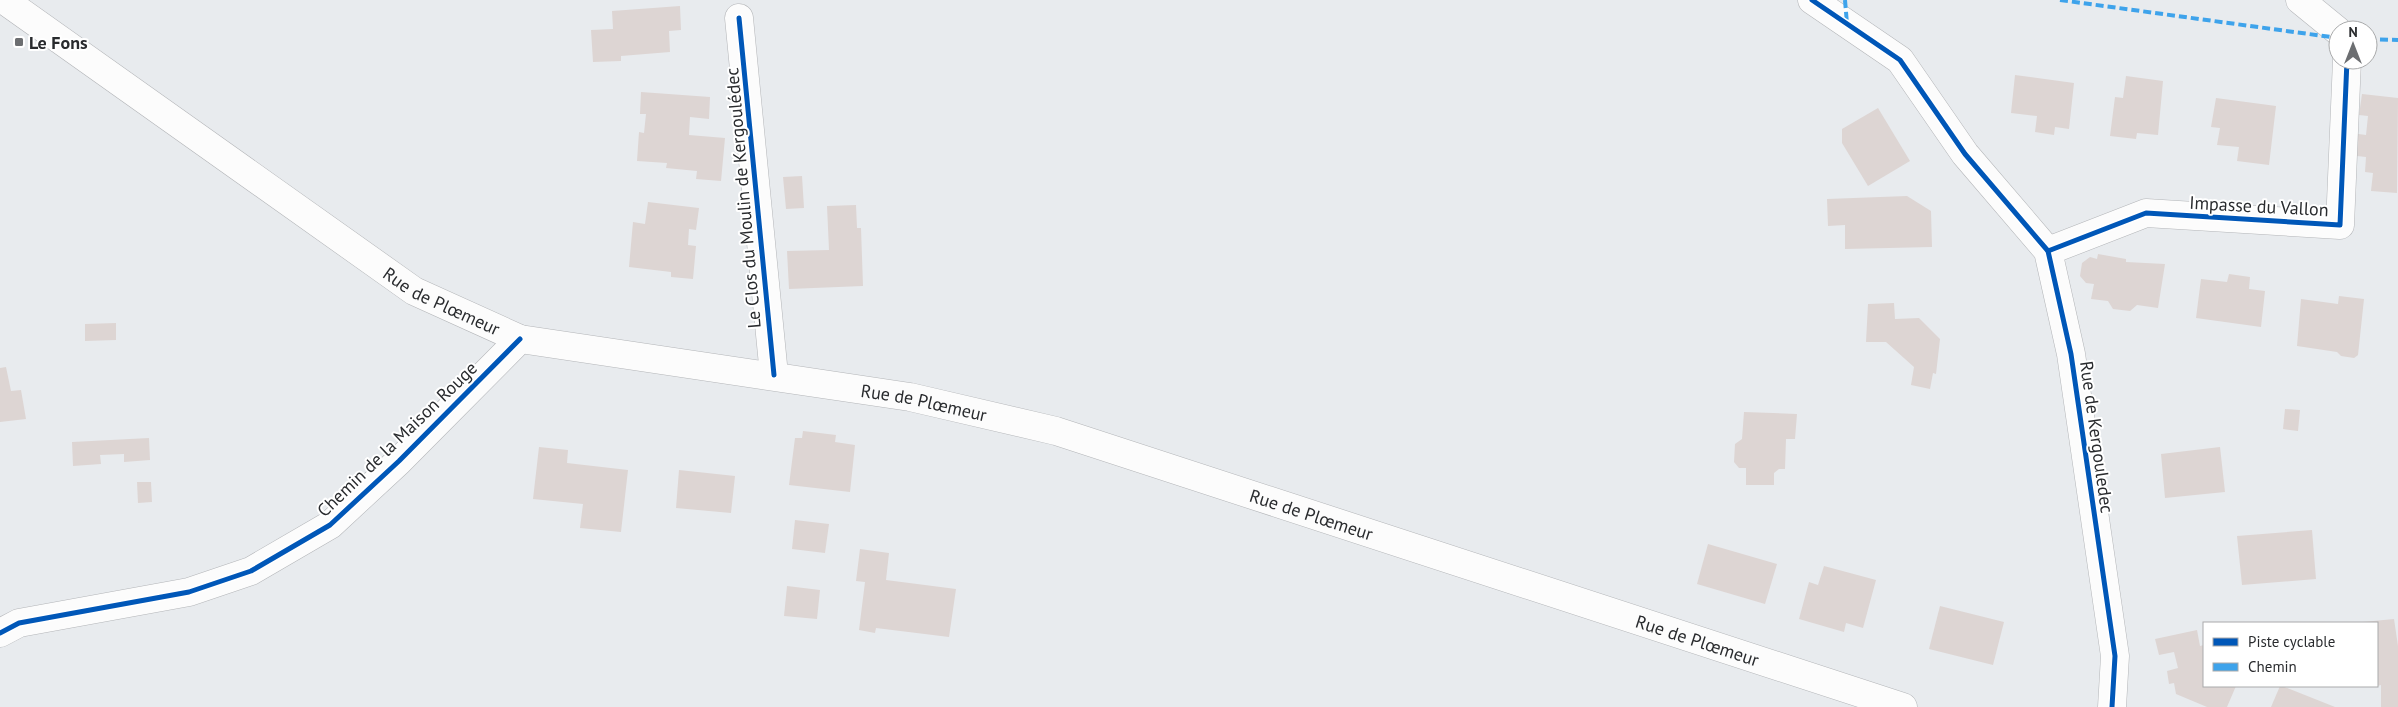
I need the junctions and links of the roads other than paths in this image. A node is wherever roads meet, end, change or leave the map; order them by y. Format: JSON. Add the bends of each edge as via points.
{"nodes":[{"id":1,"x":4,"y":0,"type":"edge"},
{"id":2,"x":1812,"y":0,"type":"edge"},
{"id":3,"x":2300,"y":0,"type":"edge"},
{"id":4,"x":739,"y":18,"type":"dead end"},
{"id":5,"x":2328,"y":23,"type":"edge"},
{"id":6,"x":2347,"y":70,"type":"edge"},
{"id":7,"x":2048,"y":251,"type":"junction"},
{"id":8,"x":520,"y":339,"type":"junction"},
{"id":9,"x":774,"y":375,"type":"junction"},
{"id":10,"x":0,"y":633,"type":"edge"},
{"id":11,"x":1903,"y":707,"type":"edge"},
{"id":12,"x":2112,"y":707,"type":"edge"}],
"edges":[{"from":1,"to":8,"type":"street","name":"Rue de Plœmeur","via":[[414,291]]},
{"from":2,"to":7,"type":"street","name":"Rue de Kergouledec","via":[[1900,60],[1965,154]]},
{"from":3,"to":5,"type":"street"},
{"from":4,"to":9,"type":"street","name":"Le Clos du Moulin de Kergoulédec"},
{"from":6,"to":7,"type":"street","name":"Impasse du Vallon","via":[[2340,225],[2146,214]]},
{"from":7,"to":12,"type":"street","name":"Rue de Kergouledec","via":[[2070,354],[2115,656]]},
{"from":8,"to":9,"type":"street","name":"Rue de Plœmeur"},
{"from":8,"to":10,"type":"street","name":"Chemin de la Maison Rouge","via":[[399,461],[330,525],[251,571],[189,592],[19,623]]},
{"from":9,"to":11,"type":"street","name":"Rue de Plœmeur","via":[[910,397],[1056,431]]}]}
